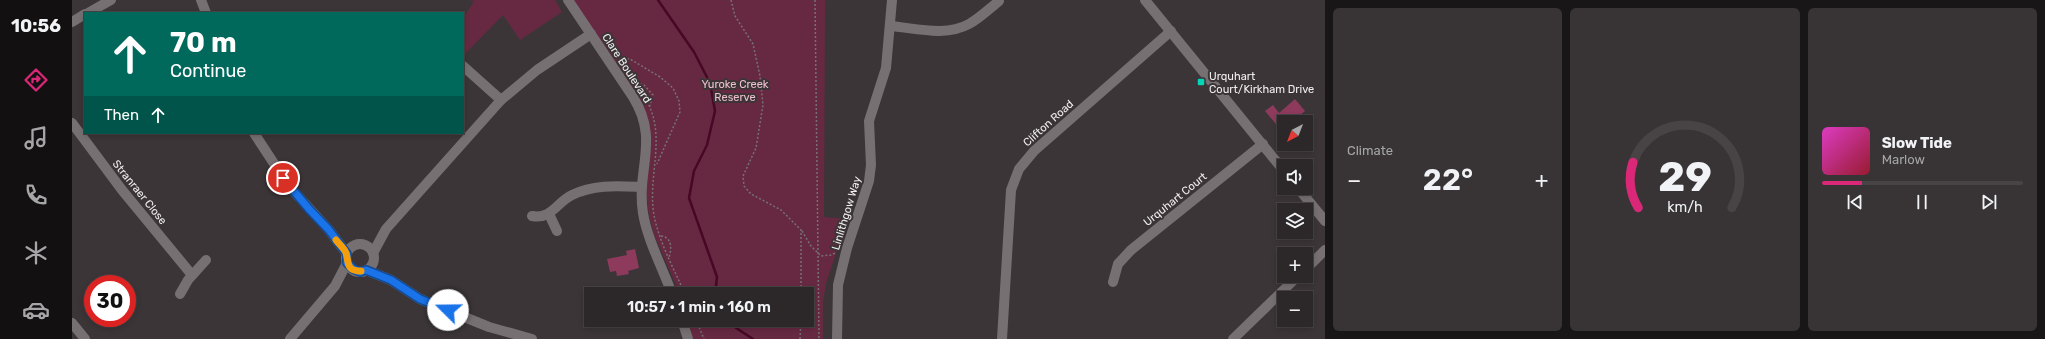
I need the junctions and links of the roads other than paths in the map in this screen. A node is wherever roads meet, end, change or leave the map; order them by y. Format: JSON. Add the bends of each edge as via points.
{"nodes":[{"id":1,"x":111,"y":0,"type":"edge"},
{"id":2,"x":201,"y":0,"type":"edge"},
{"id":3,"x":568,"y":0,"type":"edge"},
{"id":4,"x":892,"y":0,"type":"edge"},
{"id":5,"x":1145,"y":0,"type":"edge"},
{"id":6,"x":999,"y":1,"type":"dead end"},
{"id":7,"x":90,"y":12,"type":"edge"},
{"id":8,"x":206,"y":12,"type":"edge"},
{"id":9,"x":84,"y":15,"type":"edge"},
{"id":10,"x":72,"y":22,"type":"edge"},
{"id":11,"x":890,"y":26,"type":"junction"},
{"id":12,"x":1171,"y":31,"type":"junction"},
{"id":13,"x":591,"y":34,"type":"junction"},
{"id":14,"x":464,"y":67,"type":"edge"},
{"id":15,"x":501,"y":100,"type":"junction"},
{"id":16,"x":72,"y":123,"type":"edge"},
{"id":17,"x":255,"y":134,"type":"edge"},
{"id":18,"x":1262,"y":144,"type":"junction"},
{"id":19,"x":1277,"y":162,"type":"edge"},
{"id":20,"x":642,"y":187,"type":"junction"},
{"id":21,"x":1304,"y":195,"type":"edge"},
{"id":22,"x":549,"y":214,"type":"junction"},
{"id":23,"x":532,"y":216,"type":"dead end"},
{"id":24,"x":1325,"y":221,"type":"edge"},
{"id":25,"x":386,"y":229,"type":"junction"},
{"id":26,"x":329,"y":230,"type":"junction"},
{"id":27,"x":557,"y":231,"type":"dead end"},
{"id":28,"x":358,"y":245,"type":"junction"},
{"id":29,"x":1325,"y":250,"type":"edge"},
{"id":30,"x":373,"y":256,"type":"junction"},
{"id":31,"x":347,"y":259,"type":"junction"},
{"id":32,"x":206,"y":260,"type":"dead end"},
{"id":33,"x":1313,"y":262,"type":"edge"},
{"id":34,"x":361,"y":271,"type":"junction"},
{"id":35,"x":192,"y":275,"type":"junction"},
{"id":36,"x":391,"y":280,"type":"junction"},
{"id":37,"x":1113,"y":282,"type":"dead end"},
{"id":38,"x":1291,"y":283,"type":"edge"},
{"id":39,"x":335,"y":286,"type":"junction"},
{"id":40,"x":669,"y":287,"type":"edge"},
{"id":41,"x":180,"y":294,"type":"dead end"},
{"id":42,"x":72,"y":323,"type":"edge"},
{"id":43,"x":684,"y":327,"type":"edge"},
{"id":44,"x":84,"y":339,"type":"edge"},
{"id":45,"x":290,"y":339,"type":"edge"},
{"id":46,"x":532,"y":339,"type":"edge"},
{"id":47,"x":688,"y":339,"type":"edge"},
{"id":48,"x":837,"y":339,"type":"edge"},
{"id":49,"x":1002,"y":339,"type":"edge"},
{"id":50,"x":1233,"y":339,"type":"edge"}],
"edges":[{"from":1,"to":7,"type":"street"},
{"from":2,"to":8,"type":"street"},
{"from":3,"to":13,"type":"street","name":"Clare Boulevard"},
{"from":4,"to":11,"type":"street","name":"Linlithgow Way"},
{"from":5,"to":12,"type":"street"},
{"from":6,"to":11,"type":"street","via":[[970,24],[959,28],[936,30]]},
{"from":9,"to":10,"type":"street"},
{"from":11,"to":48,"type":"street","name":"Linlithgow Way","via":[[886,68],[869,121],[869,181],[838,285]]},
{"from":12,"to":18,"type":"street"},
{"from":12,"to":49,"type":"street","name":"Clifton Road","via":[[1034,151],[1019,168],[1011,190]]},
{"from":13,"to":15,"type":"street","via":[[537,70]]},
{"from":13,"to":20,"type":"street","name":"Clare Boulevard","via":[[643,114],[647,139]]},
{"from":14,"to":15,"type":"street"},
{"from":15,"to":25,"type":"street"},
{"from":16,"to":35,"type":"street","name":"Stranraer Close","via":[[122,190]]},
{"from":17,"to":26,"type":"street","via":[[288,185]]},
{"from":18,"to":19,"type":"street"},
{"from":18,"to":37,"type":"street","name":"Urquhart Court","via":[[1131,250],[1118,264]]},
{"from":20,"to":22,"type":"street","via":[[611,186],[590,189],[567,198]]},
{"from":20,"to":40,"type":"street","name":"Clare Boulevard","via":[[643,214]]},
{"from":21,"to":24,"type":"street"},
{"from":22,"to":23,"type":"street"},
{"from":22,"to":27,"type":"street"},
{"from":25,"to":28,"type":"street"},
{"from":25,"to":30,"type":"street"},
{"from":26,"to":28,"type":"street"},
{"from":26,"to":31,"type":"street"},
{"from":28,"to":30,"type":"street","via":[[368,246]]},
{"from":28,"to":31,"type":"street"},
{"from":29,"to":33,"type":"street"},
{"from":30,"to":34,"type":"street","via":[[370,268]]},
{"from":30,"to":36,"type":"street"},
{"from":31,"to":34,"type":"street"},
{"from":31,"to":39,"type":"street"},
{"from":32,"to":35,"type":"street"},
{"from":34,"to":36,"type":"street"},
{"from":34,"to":39,"type":"street"},
{"from":35,"to":41,"type":"street"},
{"from":36,"to":46,"type":"street","via":[[420,299],[489,327]]},
{"from":38,"to":50,"type":"street"},
{"from":39,"to":45,"type":"street"},
{"from":42,"to":44,"type":"street"},
{"from":43,"to":47,"type":"street"}]}
